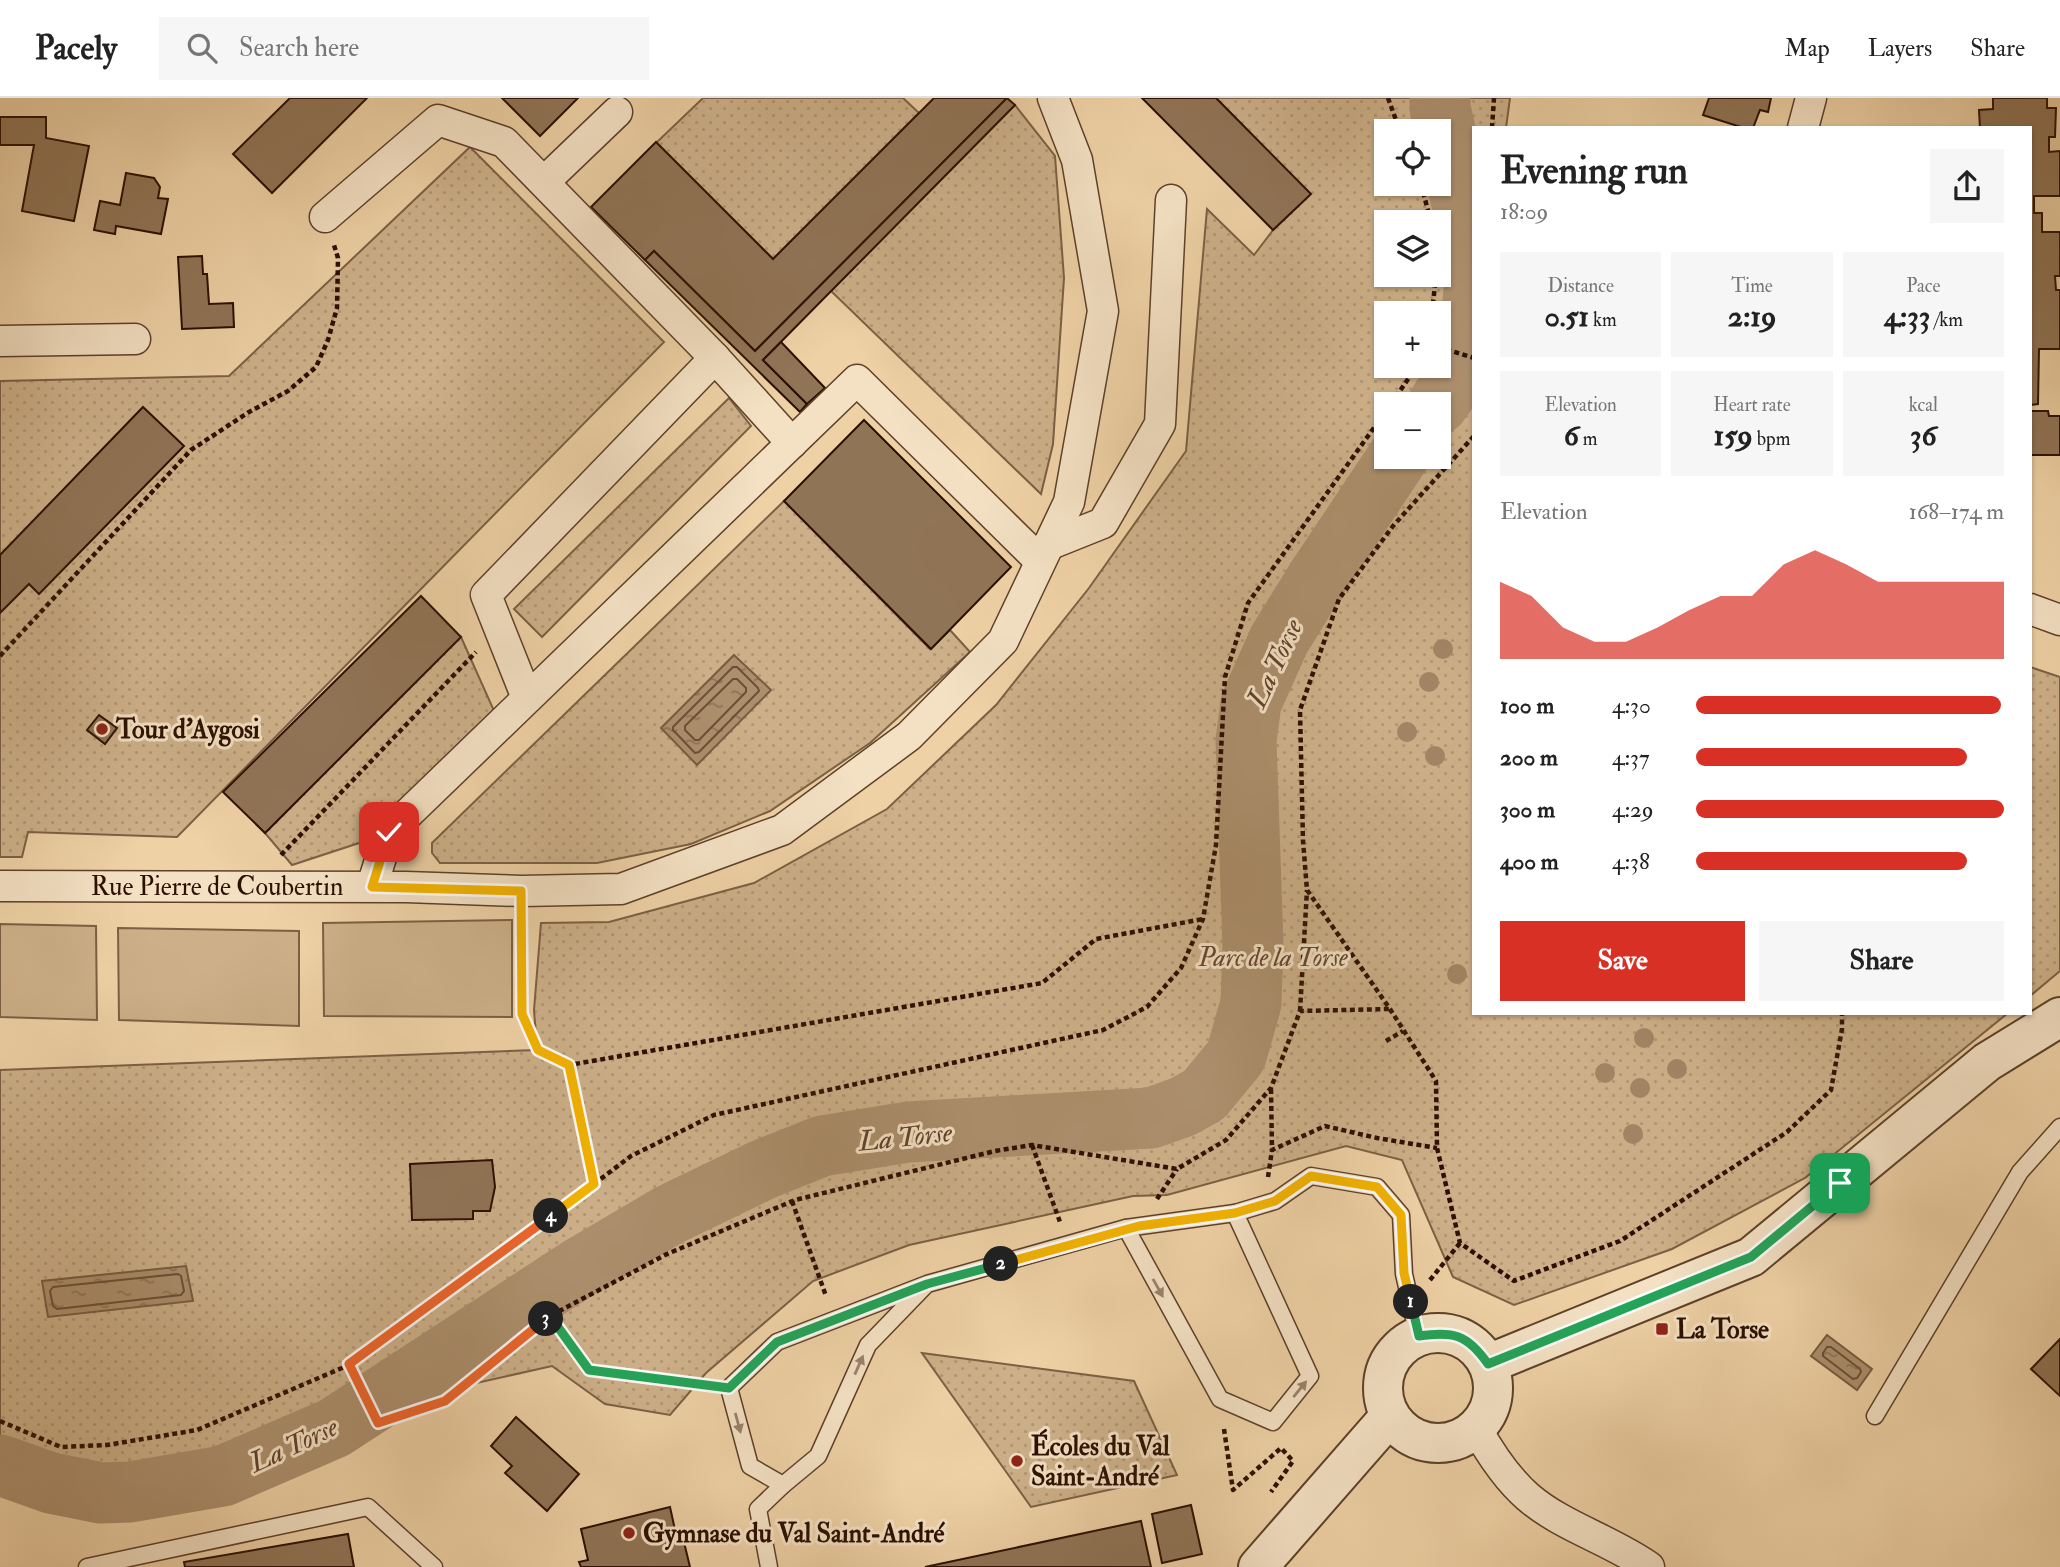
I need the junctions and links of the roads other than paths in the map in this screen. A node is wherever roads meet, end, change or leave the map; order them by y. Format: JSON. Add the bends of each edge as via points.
{"nodes":[{"id":1,"x":1053,"y":98,"type":"edge"},
{"id":2,"x":1811,"y":98,"type":"edge"},
{"id":3,"x":617,"y":112,"type":"dead end"},
{"id":4,"x":1804,"y":126,"type":"edge"},
{"id":5,"x":544,"y":182,"type":"junction"},
{"id":6,"x":1171,"y":200,"type":"dead end"},
{"id":7,"x":325,"y":217,"type":"road end"},
{"id":8,"x":135,"y":339,"type":"dead end"},
{"id":9,"x":0,"y":341,"type":"edge"},
{"id":10,"x":716,"y":358,"type":"junction"},
{"id":11,"x":792,"y":443,"type":"junction"},
{"id":12,"x":1044,"y":553,"type":"junction"},
{"id":13,"x":2032,"y":610,"type":"edge"},
{"id":14,"x":2060,"y":620,"type":"edge"},
{"id":15,"x":527,"y":698,"type":"junction"},
{"id":16,"x":0,"y":886,"type":"edge"},
{"id":17,"x":372,"y":887,"type":"junction"},
{"id":18,"x":2060,"y":1017,"type":"edge"},
{"id":19,"x":2060,"y":1127,"type":"edge"},
{"id":20,"x":1235,"y":1213,"type":"junction"},
{"id":21,"x":1126,"y":1228,"type":"junction"},
{"id":22,"x":927,"y":1284,"type":"junction"},
{"id":23,"x":1415,"y":1320,"type":"junction"},
{"id":24,"x":1488,"y":1364,"type":"junction"},
{"id":25,"x":1390,"y":1416,"type":"junction"},
{"id":26,"x":1875,"y":1416,"type":"dead end"},
{"id":27,"x":1476,"y":1428,"type":"junction"},
{"id":28,"x":783,"y":1485,"type":"junction"},
{"id":29,"x":87,"y":1567,"type":"edge"},
{"id":30,"x":434,"y":1567,"type":"edge"},
{"id":31,"x":769,"y":1567,"type":"edge"},
{"id":32,"x":1258,"y":1567,"type":"edge"},
{"id":33,"x":1649,"y":1567,"type":"edge"}],
"edges":[{"from":1,"to":12,"type":"street","name":"Rue Pierre de Coubertin","via":[[1077,160],[1103,310],[1069,502]]},
{"from":2,"to":4,"type":"street"},
{"from":3,"to":5,"type":"street"},
{"from":5,"to":7,"type":"street","via":[[504,142],[438,120]]},
{"from":5,"to":10,"type":"street"},
{"from":6,"to":12,"type":"street","via":[[1160,424],[1103,523]]},
{"from":8,"to":9,"type":"street"},
{"from":10,"to":11,"type":"street"},
{"from":10,"to":15,"type":"street","via":[[486,595]]},
{"from":11,"to":12,"type":"street","via":[[857,380]]},
{"from":11,"to":15,"type":"street"},
{"from":12,"to":17,"type":"street","name":"Rue Pierre de Coubertin","via":[[1003,640],[909,736],[782,830],[621,889]]},
{"from":13,"to":14,"type":"street"},
{"from":15,"to":17,"type":"street","via":[[389,832]]},
{"from":16,"to":17,"type":"street","name":"Rue Pierre de Coubertin"},
{"from":18,"to":24,"type":"street","via":[[1987,1062],[1751,1257]]},
{"from":19,"to":26,"type":"lane","via":[[2020,1172]]},
{"from":20,"to":21,"type":"lane"},
{"from":21,"to":20,"type":"lane","one_way":true,"via":[[1220,1399],[1273,1422],[1310,1376]]},
{"from":20,"to":23,"type":"lane","via":[[1275,1201],[1311,1176],[1377,1187],[1401,1215],[1404,1273]]},
{"from":21,"to":22,"type":"lane"},
{"from":28,"to":22,"type":"lane","one_way":true,"via":[[818,1455],[868,1345]]},
{"from":22,"to":28,"type":"lane","one_way":true,"via":[[777,1342],[729,1388],[750,1466]]},
{"from":23,"to":24,"type":"street","via":[[1460,1337]]},
{"from":23,"to":25,"type":"street","via":[[1386,1367],[1382,1387]]},
{"from":24,"to":27,"type":"street","via":[[1492,1398]]},
{"from":25,"to":27,"type":"street","via":[[1403,1431],[1427,1442],[1446,1442]]},
{"from":25,"to":32,"type":"street"},
{"from":27,"to":33,"type":"street","via":[[1500,1468],[1528,1497]]},
{"from":28,"to":31,"type":"lane","via":[[758,1509]]},
{"from":29,"to":30,"type":"lane","via":[[368,1507]]}]}
